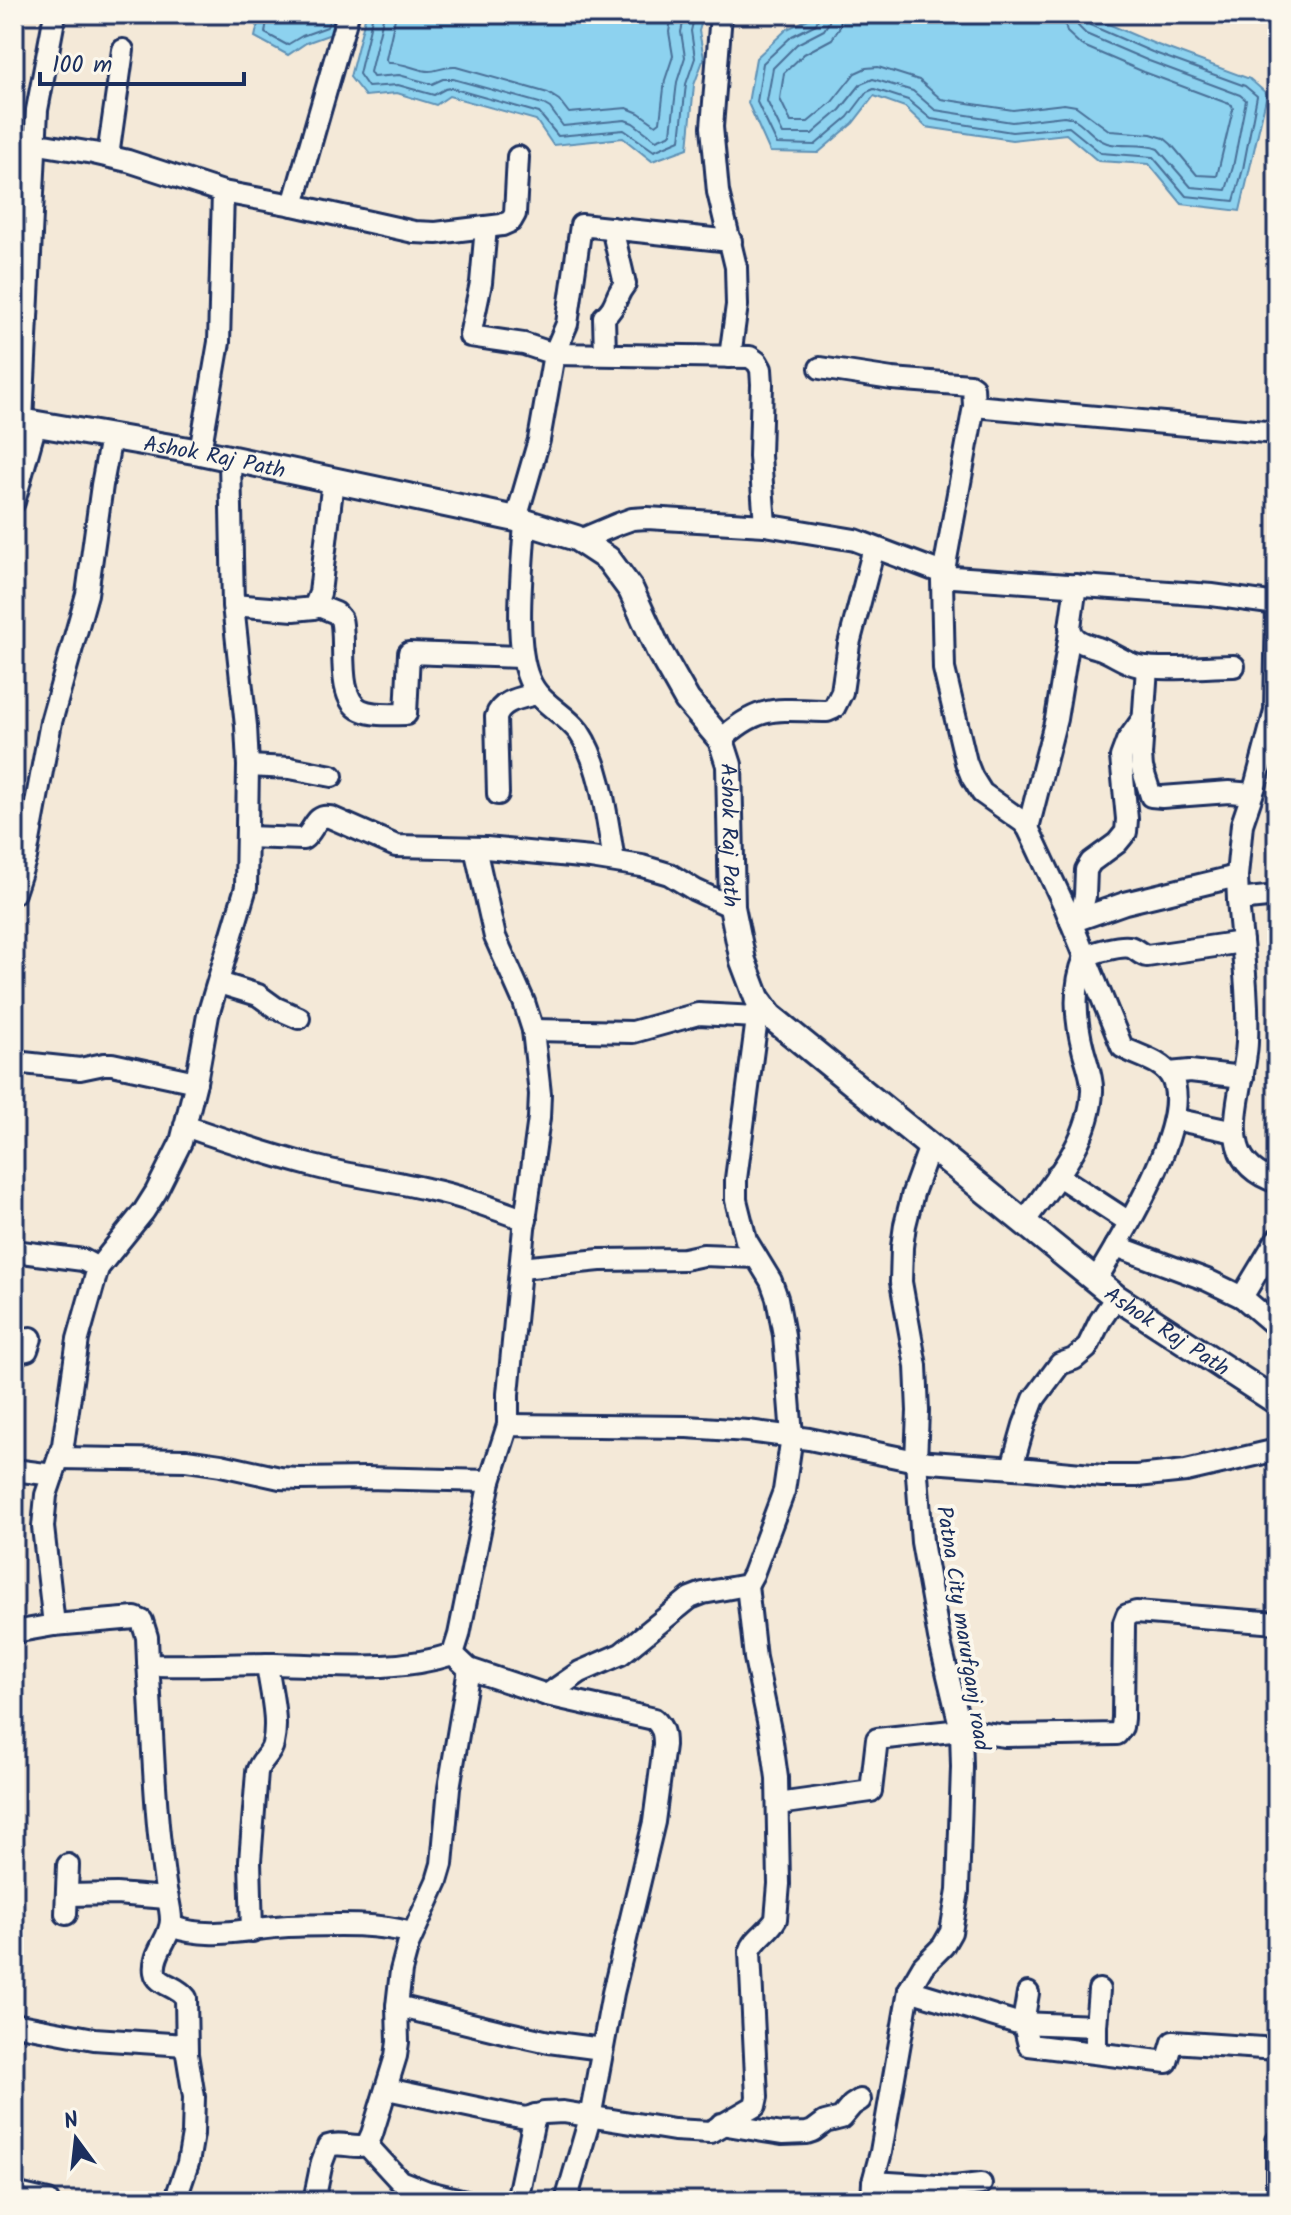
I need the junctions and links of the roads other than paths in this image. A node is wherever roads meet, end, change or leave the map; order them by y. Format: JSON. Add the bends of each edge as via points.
{"nodes":[{"id":1,"x":55,"y":14,"type":"edge"},
{"id":2,"x":348,"y":14,"type":"edge"},
{"id":3,"x":721,"y":14,"type":"edge"},
{"id":4,"x":123,"y":50,"type":"dead end"},
{"id":5,"x":14,"y":140,"type":"edge"},
{"id":6,"x":36,"y":143,"type":"junction"},
{"id":7,"x":108,"y":156,"type":"junction"},
{"id":8,"x":518,"y":157,"type":"dead end"},
{"id":9,"x":223,"y":192,"type":"junction"},
{"id":10,"x":293,"y":205,"type":"junction"},
{"id":11,"x":486,"y":227,"type":"junction"},
{"id":12,"x":612,"y":228,"type":"junction"},
{"id":13,"x":731,"y":241,"type":"junction"},
{"id":14,"x":554,"y":354,"type":"junction"},
{"id":15,"x":605,"y":354,"type":"junction"},
{"id":16,"x":730,"y":357,"type":"junction"},
{"id":17,"x":820,"y":368,"type":"dead end"},
{"id":18,"x":974,"y":406,"type":"junction"},
{"id":19,"x":24,"y":421,"type":"edge"},
{"id":20,"x":1277,"y":433,"type":"edge"},
{"id":21,"x":111,"y":437,"type":"junction"},
{"id":22,"x":200,"y":452,"type":"junction"},
{"id":23,"x":230,"y":459,"type":"junction"},
{"id":24,"x":333,"y":480,"type":"junction"},
{"id":25,"x":14,"y":502,"type":"edge"},
{"id":26,"x":520,"y":520,"type":"junction"},
{"id":27,"x":765,"y":525,"type":"junction"},
{"id":28,"x":580,"y":540,"type":"junction"},
{"id":29,"x":874,"y":548,"type":"junction"},
{"id":30,"x":944,"y":574,"type":"junction"},
{"id":31,"x":1076,"y":585,"type":"junction"},
{"id":32,"x":1277,"y":603,"type":"edge"},
{"id":33,"x":233,"y":605,"type":"junction"},
{"id":34,"x":316,"y":605,"type":"junction"},
{"id":35,"x":1070,"y":633,"type":"junction"},
{"id":36,"x":522,"y":657,"type":"junction"},
{"id":37,"x":1234,"y":666,"type":"dead end"},
{"id":38,"x":1147,"y":667,"type":"junction"},
{"id":39,"x":536,"y":694,"type":"junction"},
{"id":40,"x":1276,"y":711,"type":"edge"},
{"id":41,"x":1143,"y":720,"type":"junction"},
{"id":42,"x":721,"y":740,"type":"junction"},
{"id":43,"x":248,"y":766,"type":"junction"},
{"id":44,"x":332,"y":776,"type":"dead end"},
{"id":45,"x":498,"y":794,"type":"dead end"},
{"id":46,"x":1252,"y":794,"type":"junction"},
{"id":47,"x":1028,"y":828,"type":"junction"},
{"id":48,"x":247,"y":837,"type":"junction"},
{"id":49,"x":475,"y":848,"type":"junction"},
{"id":50,"x":614,"y":861,"type":"junction"},
{"id":51,"x":1237,"y":876,"type":"junction"},
{"id":52,"x":14,"y":893,"type":"edge"},
{"id":53,"x":1277,"y":896,"type":"edge"},
{"id":54,"x":1238,"y":900,"type":"junction"},
{"id":55,"x":732,"y":907,"type":"junction"},
{"id":56,"x":1075,"y":920,"type":"junction"},
{"id":57,"x":1242,"y":942,"type":"junction"},
{"id":58,"x":1085,"y":957,"type":"junction"},
{"id":59,"x":219,"y":983,"type":"junction"},
{"id":60,"x":757,"y":1008,"type":"junction"},
{"id":61,"x":299,"y":1018,"type":"dead end"},
{"id":62,"x":533,"y":1030,"type":"junction"},
{"id":63,"x":14,"y":1062,"type":"edge"},
{"id":64,"x":1169,"y":1073,"type":"junction"},
{"id":65,"x":1243,"y":1077,"type":"junction"},
{"id":66,"x":196,"y":1082,"type":"junction"},
{"id":67,"x":1174,"y":1119,"type":"junction"},
{"id":68,"x":185,"y":1126,"type":"junction"},
{"id":69,"x":1235,"y":1132,"type":"junction"},
{"id":70,"x":930,"y":1146,"type":"junction"},
{"id":71,"x":1057,"y":1175,"type":"junction"},
{"id":72,"x":1277,"y":1182,"type":"edge"},
{"id":73,"x":526,"y":1220,"type":"junction"},
{"id":74,"x":1024,"y":1222,"type":"junction"},
{"id":75,"x":1129,"y":1222,"type":"junction"},
{"id":76,"x":1277,"y":1239,"type":"edge"},
{"id":77,"x":1116,"y":1246,"type":"junction"},
{"id":78,"x":14,"y":1251,"type":"edge"},
{"id":79,"x":756,"y":1257,"type":"junction"},
{"id":80,"x":98,"y":1268,"type":"junction"},
{"id":81,"x":521,"y":1268,"type":"junction"},
{"id":82,"x":1096,"y":1280,"type":"junction"},
{"id":83,"x":1116,"y":1297,"type":"junction"},
{"id":84,"x":1242,"y":1297,"type":"junction"},
{"id":85,"x":1277,"y":1327,"type":"edge"},
{"id":86,"x":31,"y":1338,"type":"dead end"},
{"id":87,"x":14,"y":1353,"type":"edge"},
{"id":88,"x":1277,"y":1402,"type":"edge"},
{"id":89,"x":508,"y":1425,"type":"junction"},
{"id":90,"x":792,"y":1436,"type":"junction"},
{"id":91,"x":1277,"y":1450,"type":"edge"},
{"id":92,"x":916,"y":1461,"type":"junction"},
{"id":93,"x":56,"y":1467,"type":"junction"},
{"id":94,"x":1012,"y":1467,"type":"junction"},
{"id":95,"x":14,"y":1470,"type":"edge"},
{"id":96,"x":490,"y":1481,"type":"junction"},
{"id":97,"x":747,"y":1585,"type":"junction"},
{"id":98,"x":1277,"y":1623,"type":"edge"},
{"id":99,"x":54,"y":1625,"type":"junction"},
{"id":100,"x":14,"y":1632,"type":"edge"},
{"id":101,"x":453,"y":1654,"type":"junction"},
{"id":102,"x":148,"y":1662,"type":"junction"},
{"id":103,"x":267,"y":1664,"type":"junction"},
{"id":104,"x":469,"y":1669,"type":"junction"},
{"id":105,"x":547,"y":1695,"type":"junction"},
{"id":106,"x":961,"y":1730,"type":"junction"},
{"id":107,"x":778,"y":1804,"type":"junction"},
{"id":108,"x":68,"y":1865,"type":"dead end"},
{"id":109,"x":167,"y":1898,"type":"junction"},
{"id":110,"x":171,"y":1926,"type":"junction"},
{"id":111,"x":252,"y":1931,"type":"junction"},
{"id":112,"x":412,"y":1933,"type":"junction"},
{"id":113,"x":909,"y":1990,"type":"junction"},
{"id":114,"x":1099,"y":1990,"type":"dead end"},
{"id":115,"x":1028,"y":1993,"type":"dead end"},
{"id":116,"x":397,"y":2006,"type":"junction"},
{"id":117,"x":1022,"y":2023,"type":"junction"},
{"id":118,"x":14,"y":2024,"type":"edge"},
{"id":119,"x":1096,"y":2026,"type":"junction"},
{"id":120,"x":186,"y":2045,"type":"junction"},
{"id":121,"x":602,"y":2049,"type":"junction"},
{"id":122,"x":1277,"y":2049,"type":"edge"},
{"id":123,"x":1096,"y":2053,"type":"junction"},
{"id":124,"x":387,"y":2089,"type":"junction"},
{"id":125,"x":860,"y":2100,"type":"dead end"},
{"id":126,"x":535,"y":2115,"type":"junction"},
{"id":127,"x":590,"y":2118,"type":"junction"},
{"id":128,"x":721,"y":2124,"type":"junction"},
{"id":129,"x":1277,"y":2144,"type":"edge"},
{"id":130,"x":367,"y":2145,"type":"junction"},
{"id":131,"x":1277,"y":2182,"type":"edge"},
{"id":132,"x":981,"y":2184,"type":"dead end"},
{"id":133,"x":872,"y":2191,"type":"edge"},
{"id":134,"x":14,"y":2193,"type":"edge"},
{"id":135,"x":39,"y":2201,"type":"edge"},
{"id":136,"x":48,"y":2201,"type":"edge"},
{"id":137,"x":175,"y":2201,"type":"edge"},
{"id":138,"x":314,"y":2201,"type":"edge"},
{"id":139,"x":465,"y":2201,"type":"edge"},
{"id":140,"x":517,"y":2201,"type":"edge"},
{"id":141,"x":566,"y":2201,"type":"edge"}],
"edges":[{"from":1,"to":6,"type":"street","via":[[39,92]]},
{"from":2,"to":10,"type":"street"},
{"from":3,"to":13,"type":"street","via":[[712,127],[718,192]]},
{"from":4,"to":7,"type":"street"},
{"from":5,"to":6,"type":"street"},
{"from":6,"to":7,"type":"street"},
{"from":6,"to":19,"type":"street"},
{"from":7,"to":9,"type":"street"},
{"from":8,"to":11,"type":"street","via":[[515,214],[511,221]]},
{"from":9,"to":10,"type":"street"},
{"from":9,"to":22,"type":"street","via":[[219,342]]},
{"from":10,"to":11,"type":"street","via":[[414,232]]},
{"from":11,"to":14,"type":"street","via":[[470,336]]},
{"from":12,"to":13,"type":"street"},
{"from":12,"to":14,"type":"street","via":[[581,225],[567,324]]},
{"from":12,"to":15,"type":"street","via":[[625,284],[604,317]]},
{"from":13,"to":16,"type":"street","via":[[737,305]]},
{"from":14,"to":15,"type":"street"},
{"from":14,"to":26,"type":"street"},
{"from":15,"to":16,"type":"street"},
{"from":16,"to":27,"type":"street","via":[[750,357],[761,369]]},
{"from":17,"to":18,"type":"street","via":[[970,385]]},
{"from":18,"to":20,"type":"street"},
{"from":18,"to":30,"type":"street"},
{"from":19,"to":21,"type":"main road","name":"Ashok Raj Path"},
{"from":19,"to":25,"type":"street"},
{"from":21,"to":22,"type":"main road","name":"Ashok Raj Path"},
{"from":21,"to":52,"type":"street","via":[[87,594],[51,722],[28,849]]},
{"from":22,"to":23,"type":"main road","name":"Ashok Raj Path"},
{"from":23,"to":24,"type":"main road","name":"Ashok Raj Path"},
{"from":23,"to":33,"type":"street"},
{"from":24,"to":26,"type":"main road","name":"Ashok Raj Path"},
{"from":24,"to":34,"type":"street"},
{"from":26,"to":28,"type":"main road","name":"Ashok Raj Path"},
{"from":26,"to":36,"type":"street"},
{"from":27,"to":28,"type":"street","via":[[632,519]]},
{"from":27,"to":29,"type":"street"},
{"from":28,"to":42,"type":"main road","name":"Ashok Raj Path","via":[[608,559],[631,590],[687,700]]},
{"from":29,"to":30,"type":"street"},
{"from":29,"to":42,"type":"street","via":[[834,708],[763,712]]},
{"from":30,"to":31,"type":"street"},
{"from":30,"to":47,"type":"street","via":[[944,669],[966,762],[982,793]]},
{"from":31,"to":32,"type":"street"},
{"from":31,"to":35,"type":"street"},
{"from":32,"to":40,"type":"street"},
{"from":33,"to":34,"type":"street","via":[[294,610]]},
{"from":33,"to":43,"type":"street"},
{"from":34,"to":36,"type":"street","via":[[341,619],[346,685],[352,704],[362,711],[406,714],[409,653]]},
{"from":35,"to":38,"type":"street","via":[[1077,641]]},
{"from":35,"to":47,"type":"street","via":[[1056,719]]},
{"from":36,"to":39,"type":"street"},
{"from":37,"to":38,"type":"street"},
{"from":38,"to":41,"type":"street"},
{"from":39,"to":45,"type":"street","via":[[498,710]]},
{"from":39,"to":50,"type":"street","via":[[577,729],[587,747]]},
{"from":40,"to":46,"type":"street"},
{"from":41,"to":46,"type":"street","via":[[1142,768],[1151,796]]},
{"from":41,"to":56,"type":"street","via":[[1121,757],[1126,832],[1086,870],[1085,896]]},
{"from":42,"to":55,"type":"main road","name":"Ashok Raj Path","via":[[729,765]]},
{"from":43,"to":44,"type":"street"},
{"from":43,"to":48,"type":"street"},
{"from":46,"to":51,"type":"street","via":[[1242,824]]},
{"from":47,"to":56,"type":"street"},
{"from":48,"to":49,"type":"street","via":[[303,839],[324,816],[396,846]]},
{"from":48,"to":59,"type":"street","via":[[246,887]]},
{"from":49,"to":50,"type":"street"},
{"from":49,"to":62,"type":"street","via":[[495,937]]},
{"from":50,"to":55,"type":"street","via":[[669,874]]},
{"from":51,"to":54,"type":"street"},
{"from":51,"to":56,"type":"street"},
{"from":53,"to":54,"type":"street"},
{"from":54,"to":57,"type":"street"},
{"from":55,"to":60,"type":"main road","name":"Ashok Raj Path"},
{"from":56,"to":58,"type":"street"},
{"from":57,"to":58,"type":"street","via":[[1147,956],[1129,947]]},
{"from":57,"to":65,"type":"street","via":[[1247,1039]]},
{"from":58,"to":64,"type":"street","via":[[1122,1047]]},
{"from":58,"to":71,"type":"street","via":[[1077,980],[1077,1015],[1091,1102],[1081,1137]]},
{"from":59,"to":61,"type":"street","via":[[258,995]]},
{"from":59,"to":66,"type":"street"},
{"from":60,"to":62,"type":"street","via":[[698,1014],[633,1032]]},
{"from":60,"to":70,"type":"main road","name":"Ashok Raj Path"},
{"from":60,"to":79,"type":"street","via":[[736,1191],[746,1240]]},
{"from":62,"to":73,"type":"street","via":[[540,1094]]},
{"from":63,"to":66,"type":"street","via":[[80,1069],[112,1064]]},
{"from":64,"to":65,"type":"street"},
{"from":64,"to":67,"type":"street"},
{"from":65,"to":69,"type":"street"},
{"from":66,"to":68,"type":"street"},
{"from":67,"to":69,"type":"street"},
{"from":67,"to":75,"type":"street","via":[[1156,1171]]},
{"from":68,"to":73,"type":"street","via":[[303,1163],[471,1200]]},
{"from":68,"to":80,"type":"street","via":[[156,1192]]},
{"from":69,"to":72,"type":"street","via":[[1238,1150],[1251,1168]]},
{"from":70,"to":74,"type":"main road","name":"Ashok Raj Path"},
{"from":70,"to":92,"type":"street","name":"Patna City marufganj road","via":[[902,1247],[901,1282],[916,1366]]},
{"from":71,"to":74,"type":"street"},
{"from":71,"to":75,"type":"street"},
{"from":73,"to":81,"type":"street"},
{"from":74,"to":82,"type":"main road","name":"Ashok Raj Path"},
{"from":75,"to":77,"type":"street"},
{"from":76,"to":84,"type":"street"},
{"from":77,"to":82,"type":"street"},
{"from":77,"to":84,"type":"street"},
{"from":78,"to":80,"type":"street","via":[[83,1260]]},
{"from":79,"to":81,"type":"street","via":[[703,1255]]},
{"from":79,"to":90,"type":"street","via":[[771,1281],[779,1309]]},
{"from":80,"to":93,"type":"street","via":[[78,1339]]},
{"from":81,"to":89,"type":"street"},
{"from":82,"to":83,"type":"main road","name":"Ashok Raj Path"},
{"from":83,"to":88,"type":"main road","name":"Ashok Raj Path"},
{"from":83,"to":94,"type":"street","via":[[1087,1348],[1060,1364],[1034,1399]]},
{"from":84,"to":85,"type":"street"},
{"from":86,"to":87,"type":"street","via":[[27,1350]]},
{"from":89,"to":90,"type":"street","via":[[718,1428]]},
{"from":89,"to":96,"type":"street"},
{"from":90,"to":92,"type":"street"},
{"from":90,"to":97,"type":"street","via":[[784,1491]]},
{"from":91,"to":94,"type":"street","via":[[1186,1471],[1137,1476]]},
{"from":92,"to":94,"type":"street"},
{"from":92,"to":106,"type":"street","name":"Patna City marufganj road","via":[[925,1556]]},
{"from":93,"to":95,"type":"street"},
{"from":93,"to":96,"type":"street","via":[[186,1460],[280,1478]]},
{"from":93,"to":99,"type":"street","via":[[43,1527]]},
{"from":96,"to":101,"type":"street"},
{"from":97,"to":105,"type":"street","via":[[690,1598],[621,1654],[580,1672]]},
{"from":97,"to":107,"type":"street"},
{"from":98,"to":106,"type":"street","via":[[1127,1615],[1123,1718],[1117,1734],[1006,1736]]},
{"from":99,"to":100,"type":"street"},
{"from":99,"to":102,"type":"street","via":[[135,1618],[142,1621],[147,1637]]},
{"from":101,"to":103,"type":"street","via":[[392,1666]]},
{"from":101,"to":104,"type":"street"},
{"from":102,"to":103,"type":"street"},
{"from":102,"to":109,"type":"street"},
{"from":103,"to":111,"type":"street","via":[[275,1727],[272,1748],[257,1772],[250,1861]]},
{"from":104,"to":105,"type":"street"},
{"from":104,"to":112,"type":"street","via":[[442,1864]]},
{"from":105,"to":121,"type":"street","via":[[654,1719],[664,1733],[654,1822]]},
{"from":106,"to":107,"type":"street","via":[[877,1739],[871,1791]]},
{"from":106,"to":113,"type":"street","name":"Patna City marufganj road","via":[[954,1919],[943,1946]]},
{"from":107,"to":128,"type":"street","via":[[776,1919],[752,1945],[749,1963],[757,2097],[755,2106]]},
{"from":108,"to":109,"type":"street","via":[[67,1904],[116,1894]]},
{"from":109,"to":110,"type":"street"},
{"from":110,"to":111,"type":"street","via":[[198,1933]]},
{"from":110,"to":120,"type":"street","via":[[154,1970],[161,1982],[186,1998]]},
{"from":111,"to":112,"type":"street","via":[[370,1926]]},
{"from":112,"to":116,"type":"street"},
{"from":113,"to":117,"type":"street"},
{"from":113,"to":133,"type":"street","name":"Patna City marufganj road"},
{"from":114,"to":119,"type":"street"},
{"from":115,"to":117,"type":"street"},
{"from":116,"to":121,"type":"street"},
{"from":116,"to":124,"type":"street","via":[[398,2042]]},
{"from":117,"to":119,"type":"street"},
{"from":117,"to":123,"type":"street","via":[[1029,2045]]},
{"from":118,"to":120,"type":"street","via":[[94,2039]]},
{"from":119,"to":123,"type":"street"},
{"from":120,"to":137,"type":"street","via":[[193,2134]]},
{"from":121,"to":127,"type":"street"},
{"from":122,"to":123,"type":"street","via":[[1173,2042],[1167,2062]]},
{"from":124,"to":126,"type":"street","via":[[499,2114]]},
{"from":124,"to":130,"type":"street"},
{"from":125,"to":128,"type":"street","via":[[841,2118],[807,2133]]},
{"from":126,"to":127,"type":"street","via":[[563,2112]]},
{"from":126,"to":140,"type":"street"},
{"from":127,"to":128,"type":"street","via":[[688,2131],[710,2132]]},
{"from":127,"to":141,"type":"street"},
{"from":129,"to":131,"type":"street"},
{"from":130,"to":138,"type":"street","via":[[328,2146]]},
{"from":130,"to":139,"type":"street","via":[[400,2181]]},
{"from":132,"to":133,"type":"street"},
{"from":134,"to":135,"type":"street"},
{"from":135,"to":136,"type":"street"}]}
